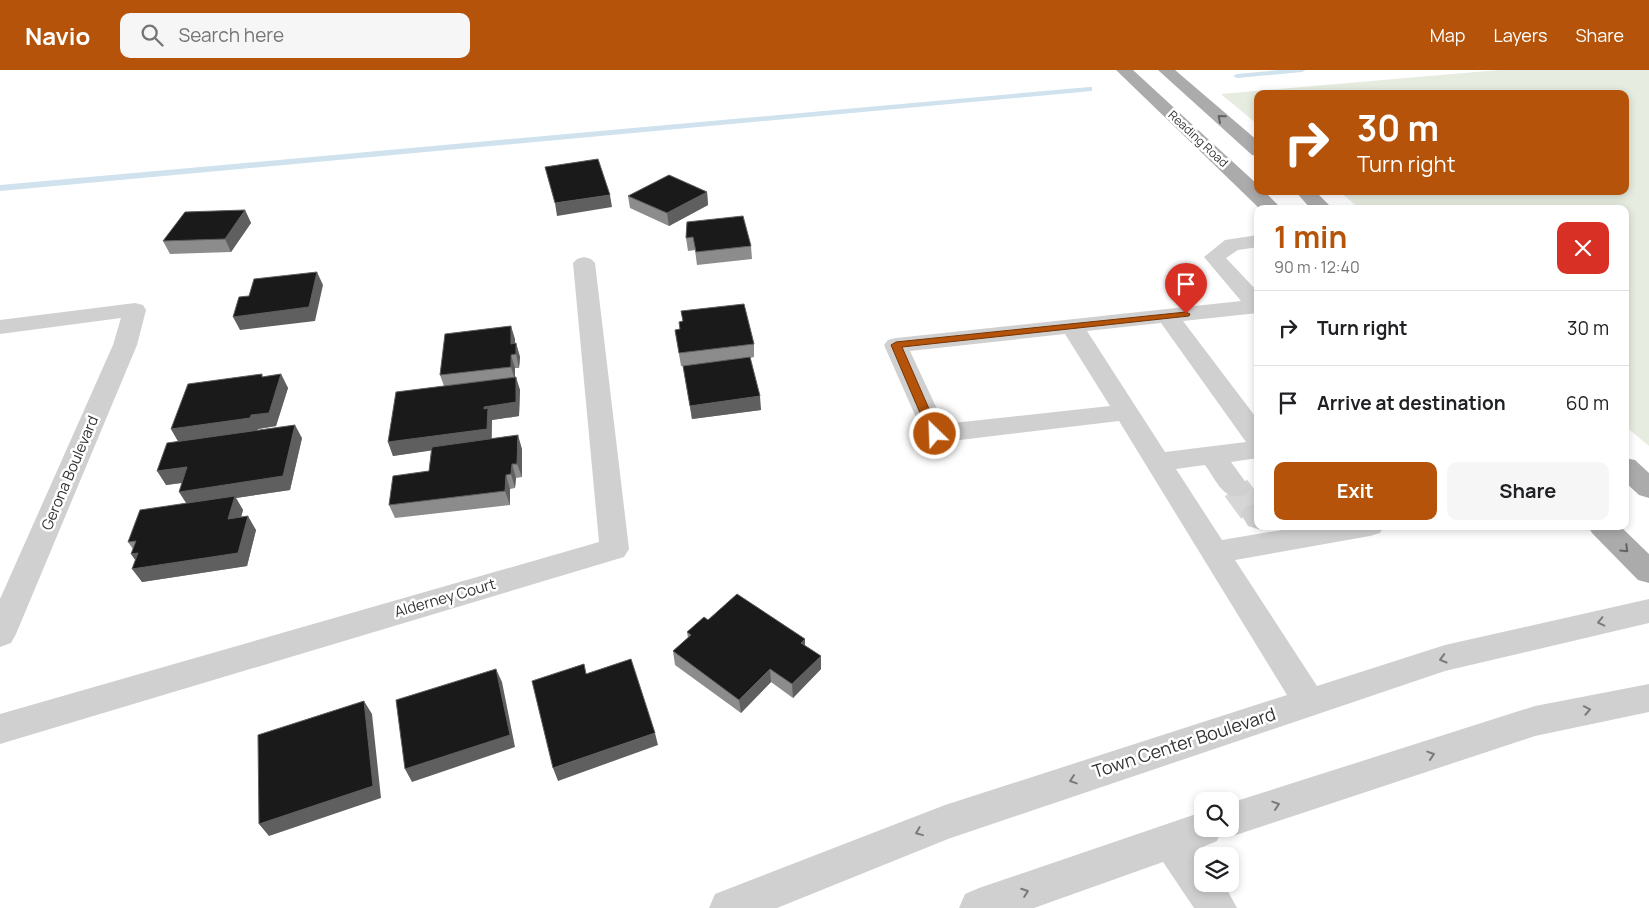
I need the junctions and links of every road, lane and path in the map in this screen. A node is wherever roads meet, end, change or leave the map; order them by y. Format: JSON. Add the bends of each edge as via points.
{"nodes":[{"id":1,"x":1124,"y":70,"type":"edge"},
{"id":2,"x":1166,"y":70,"type":"edge"},
{"id":3,"x":1254,"y":147,"type":"edge"},
{"id":4,"x":1254,"y":192,"type":"edge"},
{"id":5,"x":1257,"y":195,"type":"edge"},
{"id":6,"x":1307,"y":195,"type":"edge"},
{"id":7,"x":1268,"y":205,"type":"edge"},
{"id":8,"x":1315,"y":205,"type":"edge"},
{"id":9,"x":1254,"y":241,"type":"edge"},
{"id":10,"x":584,"y":263,"type":"dead end"},
{"id":11,"x":1254,"y":303,"type":"edge"},
{"id":12,"x":1254,"y":306,"type":"edge"},
{"id":13,"x":1168,"y":317,"type":"junction"},
{"id":14,"x":1072,"y":326,"type":"junction"},
{"id":15,"x":0,"y":327,"type":"edge"},
{"id":16,"x":1126,"y":412,"type":"junction"},
{"id":17,"x":1254,"y":434,"type":"edge"},
{"id":18,"x":1254,"y":450,"type":"edge"},
{"id":19,"x":1212,"y":455,"type":"junction"},
{"id":20,"x":1158,"y":462,"type":"junction"},
{"id":21,"x":1629,"y":470,"type":"edge"},
{"id":22,"x":1236,"y":488,"type":"tunnel mouth"},
{"id":23,"x":1649,"y":488,"type":"edge"},
{"id":24,"x":1254,"y":530,"type":"edge"},
{"id":25,"x":1606,"y":530,"type":"edge"},
{"id":26,"x":1215,"y":552,"type":"junction"},
{"id":27,"x":1649,"y":572,"type":"edge"},
{"id":28,"x":1649,"y":611,"type":"edge"},
{"id":29,"x":0,"y":634,"type":"edge"},
{"id":30,"x":1649,"y":698,"type":"edge"},
{"id":31,"x":1309,"y":702,"type":"junction"},
{"id":32,"x":0,"y":729,"type":"edge"},
{"id":33,"x":1239,"y":817,"type":"edge"},
{"id":34,"x":1187,"y":834,"type":"edge"},
{"id":35,"x":729,"y":908,"type":"edge"},
{"id":36,"x":979,"y":908,"type":"edge"},
{"id":37,"x":1217,"y":908,"type":"edge"}],
"edges":[{"from":1,"to":4,"type":"main road","name":"Reading Road"},
{"from":3,"to":2,"type":"main road","name":"Reading Road","one_way":true},
{"from":5,"to":7,"type":"main road","name":"Reading Road"},
{"from":6,"to":8,"type":"main road"},
{"from":9,"to":11,"type":"street","via":[[1232,244],[1214,257]]},
{"from":10,"to":32,"type":"street","name":"Alderney Court","via":[[614,550]]},
{"from":12,"to":13,"type":"street"},
{"from":13,"to":14,"type":"street"},
{"from":13,"to":17,"type":"street"},
{"from":14,"to":16,"type":"street"},
{"from":14,"to":16,"type":"street","via":[[896,345],[935,434]]},
{"from":15,"to":29,"type":"street","name":"Gerona Boulevard","via":[[135,310],[125,344]]},
{"from":16,"to":20,"type":"street"},
{"from":18,"to":19,"type":"street"},
{"from":19,"to":20,"type":"street"},
{"from":19,"to":22,"type":"street"},
{"from":20,"to":26,"type":"street"},
{"from":21,"to":23,"type":"main road"},
{"from":24,"to":26,"type":"street"},
{"from":25,"to":27,"type":"main road","one_way":true},
{"from":26,"to":31,"type":"street"},
{"from":28,"to":31,"type":"street","name":"Town Center Boulevard","one_way":true,"via":[[1445,658]]},
{"from":33,"to":30,"type":"street","one_way":true,"via":[[1535,721]]},
{"from":31,"to":35,"type":"street","name":"Town Center Boulevard","one_way":true,"via":[[945,822]]},
{"from":36,"to":34,"type":"street","one_way":true},
{"from":34,"to":37,"type":"street"}]}
